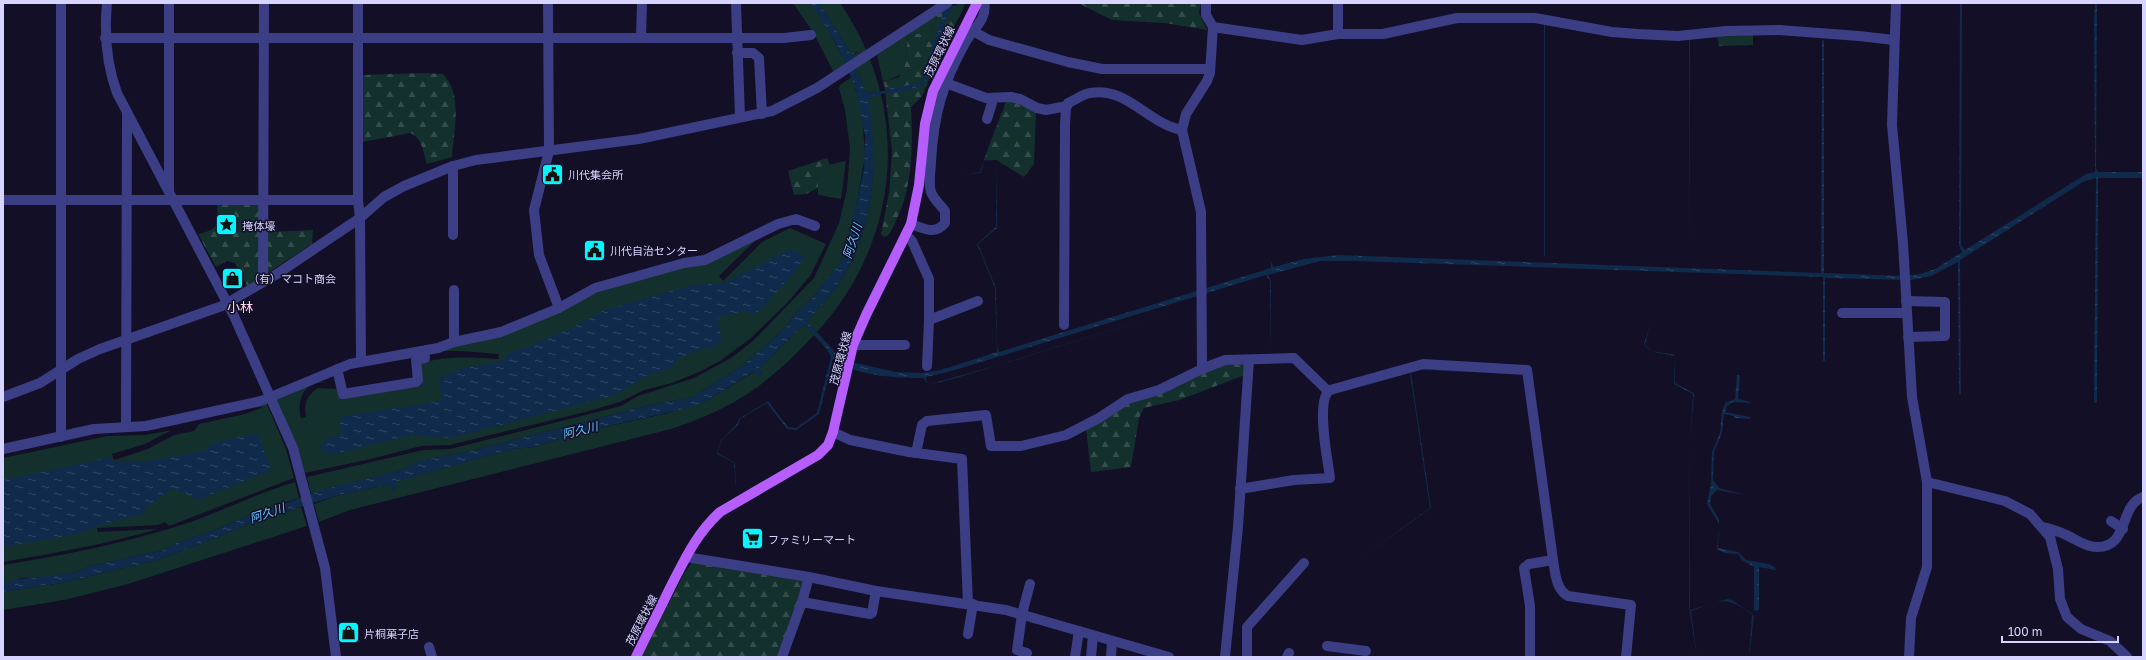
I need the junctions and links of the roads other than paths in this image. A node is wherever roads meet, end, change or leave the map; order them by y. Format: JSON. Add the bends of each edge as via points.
{"nodes":[{"id":1,"x":61,"y":3,"type":"edge"},
{"id":2,"x":107,"y":3,"type":"edge"},
{"id":3,"x":169,"y":3,"type":"edge"},
{"id":4,"x":264,"y":3,"type":"edge"},
{"id":5,"x":358,"y":3,"type":"edge"},
{"id":6,"x":548,"y":3,"type":"edge"},
{"id":7,"x":642,"y":3,"type":"edge"},
{"id":8,"x":736,"y":3,"type":"edge"},
{"id":9,"x":947,"y":3,"type":"edge"},
{"id":10,"x":977,"y":3,"type":"edge"},
{"id":11,"x":984,"y":3,"type":"edge"},
{"id":12,"x":1206,"y":3,"type":"edge"},
{"id":13,"x":1338,"y":3,"type":"edge"},
{"id":14,"x":1896,"y":3,"type":"edge"},
{"id":15,"x":1213,"y":27,"type":"junction"},
{"id":16,"x":968,"y":29,"type":"junction"},
{"id":17,"x":1338,"y":34,"type":"junction"},
{"id":18,"x":811,"y":35,"type":"dead end"},
{"id":19,"x":264,"y":37,"type":"junction"},
{"id":20,"x":358,"y":37,"type":"junction"},
{"id":21,"x":105,"y":38,"type":"junction"},
{"id":22,"x":169,"y":38,"type":"junction"},
{"id":23,"x":548,"y":38,"type":"junction"},
{"id":24,"x":641,"y":38,"type":"junction"},
{"id":25,"x":736,"y":38,"type":"junction"},
{"id":26,"x":1894,"y":40,"type":"junction"},
{"id":27,"x":737,"y":53,"type":"junction"},
{"id":28,"x":1210,"y":69,"type":"junction"},
{"id":29,"x":946,"y":83,"type":"junction"},
{"id":30,"x":991,"y":98,"type":"junction"},
{"id":31,"x":1067,"y":106,"type":"junction"},
{"id":32,"x":127,"y":114,"type":"junction"},
{"id":33,"x":762,"y":114,"type":"junction"},
{"id":34,"x":740,"y":117,"type":"junction"},
{"id":35,"x":987,"y":119,"type":"dead end"},
{"id":36,"x":1182,"y":130,"type":"junction"},
{"id":37,"x":548,"y":151,"type":"junction"},
{"id":38,"x":453,"y":166,"type":"junction"},
{"id":39,"x":171,"y":196,"type":"junction"},
{"id":40,"x":3,"y":200,"type":"edge"},
{"id":41,"x":60,"y":200,"type":"junction"},
{"id":42,"x":126,"y":200,"type":"junction"},
{"id":43,"x":264,"y":200,"type":"junction"},
{"id":44,"x":358,"y":200,"type":"junction"},
{"id":45,"x":360,"y":218,"type":"junction"},
{"id":46,"x":911,"y":224,"type":"junction"},
{"id":47,"x":815,"y":226,"type":"dead end"},
{"id":48,"x":453,"y":235,"type":"dead end"},
{"id":49,"x":906,"y":236,"type":"junction"},
{"id":50,"x":263,"y":282,"type":"junction"},
{"id":51,"x":454,"y":290,"type":"dead end"},
{"id":52,"x":978,"y":301,"type":"dead end"},
{"id":53,"x":1906,"y":301,"type":"junction"},
{"id":54,"x":227,"y":303,"type":"junction"},
{"id":55,"x":560,"y":308,"type":"junction"},
{"id":56,"x":1906,"y":312,"type":"junction"},
{"id":57,"x":1842,"y":313,"type":"dead end"},
{"id":58,"x":929,"y":320,"type":"junction"},
{"id":59,"x":1064,"y":325,"type":"dead end"},
{"id":60,"x":1908,"y":337,"type":"junction"},
{"id":61,"x":126,"y":341,"type":"junction"},
{"id":62,"x":454,"y":342,"type":"junction"},
{"id":63,"x":854,"y":345,"type":"junction"},
{"id":64,"x":905,"y":345,"type":"dead end"},
{"id":65,"x":424,"y":351,"type":"junction"},
{"id":66,"x":1249,"y":360,"type":"junction"},
{"id":67,"x":361,"y":361,"type":"junction"},
{"id":68,"x":927,"y":366,"type":"dead end"},
{"id":69,"x":337,"y":369,"type":"junction"},
{"id":70,"x":1202,"y":369,"type":"junction"},
{"id":71,"x":61,"y":370,"type":"junction"},
{"id":72,"x":1328,"y":391,"type":"junction"},
{"id":73,"x":3,"y":397,"type":"edge"},
{"id":74,"x":271,"y":397,"type":"junction"},
{"id":75,"x":126,"y":426,"type":"junction"},
{"id":76,"x":833,"y":432,"type":"junction"},
{"id":77,"x":61,"y":437,"type":"junction"},
{"id":78,"x":3,"y":449,"type":"edge"},
{"id":79,"x":916,"y":453,"type":"junction"},
{"id":80,"x":1927,"y":482,"type":"junction"},
{"id":81,"x":1240,"y":489,"type":"junction"},
{"id":82,"x":2143,"y":497,"type":"edge"},
{"id":83,"x":2112,"y":520,"type":"dead end"},
{"id":84,"x":2043,"y":527,"type":"junction"},
{"id":85,"x":2123,"y":529,"type":"junction"},
{"id":86,"x":686,"y":557,"type":"junction"},
{"id":87,"x":1553,"y":560,"type":"junction"},
{"id":88,"x":1304,"y":563,"type":"dead end"},
{"id":89,"x":809,"y":577,"type":"junction"},
{"id":90,"x":1030,"y":584,"type":"dead end"},
{"id":91,"x":876,"y":591,"type":"junction"},
{"id":92,"x":802,"y":602,"type":"junction"},
{"id":93,"x":970,"y":604,"type":"junction"},
{"id":94,"x":1022,"y":614,"type":"junction"},
{"id":95,"x":1079,"y":632,"type":"junction"},
{"id":96,"x":968,"y":634,"type":"dead end"},
{"id":97,"x":1093,"y":636,"type":"junction"},
{"id":98,"x":1112,"y":641,"type":"junction"},
{"id":99,"x":1327,"y":646,"type":"dead end"},
{"id":100,"x":429,"y":647,"type":"dead end"},
{"id":101,"x":1366,"y":651,"type":"dead end"},
{"id":102,"x":1027,"y":653,"type":"dead end"},
{"id":103,"x":336,"y":657,"type":"edge"},
{"id":104,"x":432,"y":657,"type":"edge"},
{"id":105,"x":636,"y":657,"type":"edge"},
{"id":106,"x":782,"y":657,"type":"edge"},
{"id":107,"x":1075,"y":657,"type":"edge"},
{"id":108,"x":1091,"y":657,"type":"edge"},
{"id":109,"x":1111,"y":657,"type":"edge"},
{"id":110,"x":1169,"y":657,"type":"edge"},
{"id":111,"x":1225,"y":657,"type":"edge"},
{"id":112,"x":1247,"y":657,"type":"edge"},
{"id":113,"x":1530,"y":657,"type":"edge"},
{"id":114,"x":1626,"y":657,"type":"edge"},
{"id":115,"x":1910,"y":657,"type":"edge"},
{"id":116,"x":2127,"y":657,"type":"edge"}],
"edges":[{"from":1,"to":41,"type":"street"},
{"from":2,"to":21,"type":"street"},
{"from":3,"to":22,"type":"street"},
{"from":4,"to":19,"type":"street"},
{"from":5,"to":20,"type":"street"},
{"from":6,"to":23,"type":"street"},
{"from":7,"to":24,"type":"street"},
{"from":8,"to":25,"type":"street"},
{"from":9,"to":33,"type":"street","via":[[835,77],[781,108]]},
{"from":10,"to":16,"type":"main road","name":"茂原環状線"},
{"from":11,"to":16,"type":"street","via":[[984,15]]},
{"from":12,"to":15,"type":"street","via":[[1206,15]]},
{"from":13,"to":17,"type":"street"},
{"from":14,"to":26,"type":"street"},
{"from":15,"to":17,"type":"street","via":[[1302,40]]},
{"from":15,"to":28,"type":"street"},
{"from":16,"to":28,"type":"street","via":[[989,40],[1102,69]]},
{"from":16,"to":29,"type":"street"},
{"from":16,"to":46,"type":"main road","name":"茂原環状線","via":[[938,76],[928,107],[924,124],[919,185]]},
{"from":17,"to":26,"type":"street","via":[[1383,34],[1463,18],[1542,18],[1616,32],[1678,36],[1726,31],[1779,30]]},
{"from":18,"to":25,"type":"street","via":[[791,38]]},
{"from":19,"to":20,"type":"street"},
{"from":19,"to":22,"type":"street"},
{"from":19,"to":43,"type":"street"},
{"from":20,"to":23,"type":"street"},
{"from":20,"to":44,"type":"street"},
{"from":21,"to":22,"type":"street"},
{"from":21,"to":32,"type":"street","via":[[112,80]]},
{"from":22,"to":39,"type":"street"},
{"from":23,"to":24,"type":"street"},
{"from":23,"to":37,"type":"street"},
{"from":24,"to":25,"type":"street"},
{"from":25,"to":27,"type":"street"},
{"from":26,"to":53,"type":"street","via":[[1892,125]]},
{"from":27,"to":33,"type":"street","via":[[752,53],[759,58]]},
{"from":27,"to":34,"type":"street"},
{"from":28,"to":36,"type":"street","via":[[1207,81],[1186,114]]},
{"from":29,"to":30,"type":"street"},
{"from":29,"to":46,"type":"street","via":[[935,117],[930,183],[933,196],[945,211],[945,223],[937,230],[931,231]]},
{"from":30,"to":31,"type":"street","via":[[1011,97],[1046,110]]},
{"from":30,"to":35,"type":"street"},
{"from":31,"to":36,"type":"street","via":[[1068,103],[1090,93],[1117,94],[1167,126]]},
{"from":31,"to":59,"type":"street"},
{"from":32,"to":39,"type":"street"},
{"from":32,"to":42,"type":"street"},
{"from":33,"to":34,"type":"street"},
{"from":34,"to":37,"type":"street","via":[[639,139]]},
{"from":36,"to":70,"type":"street","via":[[1201,212]]},
{"from":37,"to":38,"type":"street","via":[[476,160]]},
{"from":37,"to":55,"type":"street","via":[[534,210],[535,225],[539,255]]},
{"from":38,"to":45,"type":"street","via":[[384,197]]},
{"from":38,"to":48,"type":"street"},
{"from":39,"to":42,"type":"street"},
{"from":39,"to":43,"type":"street"},
{"from":39,"to":54,"type":"street"},
{"from":40,"to":41,"type":"street"},
{"from":41,"to":42,"type":"street"},
{"from":41,"to":71,"type":"street"},
{"from":42,"to":61,"type":"street"},
{"from":43,"to":44,"type":"street"},
{"from":43,"to":50,"type":"street"},
{"from":44,"to":45,"type":"street"},
{"from":45,"to":50,"type":"street"},
{"from":45,"to":67,"type":"street"},
{"from":46,"to":49,"type":"main road","name":"茂原環状線"},
{"from":47,"to":55,"type":"street","via":[[796,220],[778,224],[705,260],[684,263],[595,288]]},
{"from":49,"to":58,"type":"street","via":[[912,241],[929,279]]},
{"from":49,"to":63,"type":"main road","name":"茂原環状線","via":[[866,315]]},
{"from":50,"to":54,"type":"street"},
{"from":51,"to":62,"type":"street"},
{"from":52,"to":58,"type":"street"},
{"from":53,"to":56,"type":"street"},
{"from":53,"to":60,"type":"street","via":[[1945,302],[1945,336]]},
{"from":54,"to":61,"type":"street"},
{"from":54,"to":74,"type":"street"},
{"from":55,"to":62,"type":"street","via":[[501,332]]},
{"from":56,"to":57,"type":"street"},
{"from":56,"to":60,"type":"street"},
{"from":58,"to":68,"type":"street"},
{"from":60,"to":80,"type":"street","via":[[1914,413]]},
{"from":61,"to":71,"type":"street","via":[[100,349]]},
{"from":61,"to":75,"type":"street"},
{"from":62,"to":65,"type":"street"},
{"from":63,"to":64,"type":"street"},
{"from":63,"to":76,"type":"main road","name":"茂原環状線"},
{"from":65,"to":67,"type":"street"},
{"from":65,"to":69,"type":"street","via":[[425,358],[416,360],[416,382],[343,394]]},
{"from":66,"to":70,"type":"street","via":[[1221,361]]},
{"from":66,"to":72,"type":"street","via":[[1294,358]]},
{"from":66,"to":81,"type":"street"},
{"from":67,"to":69,"type":"street"},
{"from":69,"to":74,"type":"street"},
{"from":70,"to":79,"type":"street","via":[[1159,390],[1133,397],[1066,435],[1021,446],[991,446],[986,415],[927,421],[922,425]]},
{"from":71,"to":73,"type":"street","via":[[40,383]]},
{"from":71,"to":77,"type":"street"},
{"from":72,"to":81,"type":"street","via":[[1322,419],[1330,478],[1294,480]]},
{"from":72,"to":87,"type":"street","via":[[1423,364],[1527,370]]},
{"from":74,"to":75,"type":"street","via":[[146,426]]},
{"from":74,"to":103,"type":"street","via":[[303,479],[325,568]]},
{"from":75,"to":77,"type":"street","via":[[94,429]]},
{"from":76,"to":79,"type":"street","via":[[850,440]]},
{"from":76,"to":86,"type":"main road","name":"茂原環状線","via":[[828,445],[818,455],[720,512],[698,535]]},
{"from":77,"to":78,"type":"street"},
{"from":79,"to":93,"type":"street","via":[[962,459]]},
{"from":80,"to":84,"type":"street","via":[[2012,504],[2030,514]]},
{"from":80,"to":115,"type":"street","via":[[1927,567],[1911,618]]},
{"from":81,"to":111,"type":"street"},
{"from":82,"to":85,"type":"street","via":[[2129,507]]},
{"from":83,"to":85,"type":"street"},
{"from":84,"to":85,"type":"street","via":[[2095,547],[2112,541]]},
{"from":84,"to":116,"type":"street","via":[[2050,537],[2054,550],[2060,599],[2067,617],[2080,629],[2110,641]]},
{"from":86,"to":89,"type":"street"},
{"from":86,"to":105,"type":"main road","name":"茂原環状線"},
{"from":87,"to":113,"type":"street","via":[[1529,564],[1524,568],[1530,606]]},
{"from":87,"to":114,"type":"street","via":[[1558,585],[1564,595],[1631,605]]},
{"from":88,"to":112,"type":"street","via":[[1247,628]]},
{"from":89,"to":91,"type":"street"},
{"from":89,"to":92,"type":"street"},
{"from":90,"to":94,"type":"street"},
{"from":91,"to":92,"type":"street","via":[[870,614]]},
{"from":91,"to":93,"type":"street"},
{"from":92,"to":106,"type":"street"},
{"from":93,"to":94,"type":"street"},
{"from":93,"to":96,"type":"street"},
{"from":94,"to":95,"type":"street"},
{"from":94,"to":102,"type":"street","via":[[1017,650]]},
{"from":95,"to":97,"type":"street"},
{"from":95,"to":107,"type":"street"},
{"from":97,"to":98,"type":"street"},
{"from":97,"to":108,"type":"street"},
{"from":98,"to":109,"type":"street"},
{"from":98,"to":110,"type":"street"},
{"from":99,"to":101,"type":"street"},
{"from":100,"to":104,"type":"street"}]}
